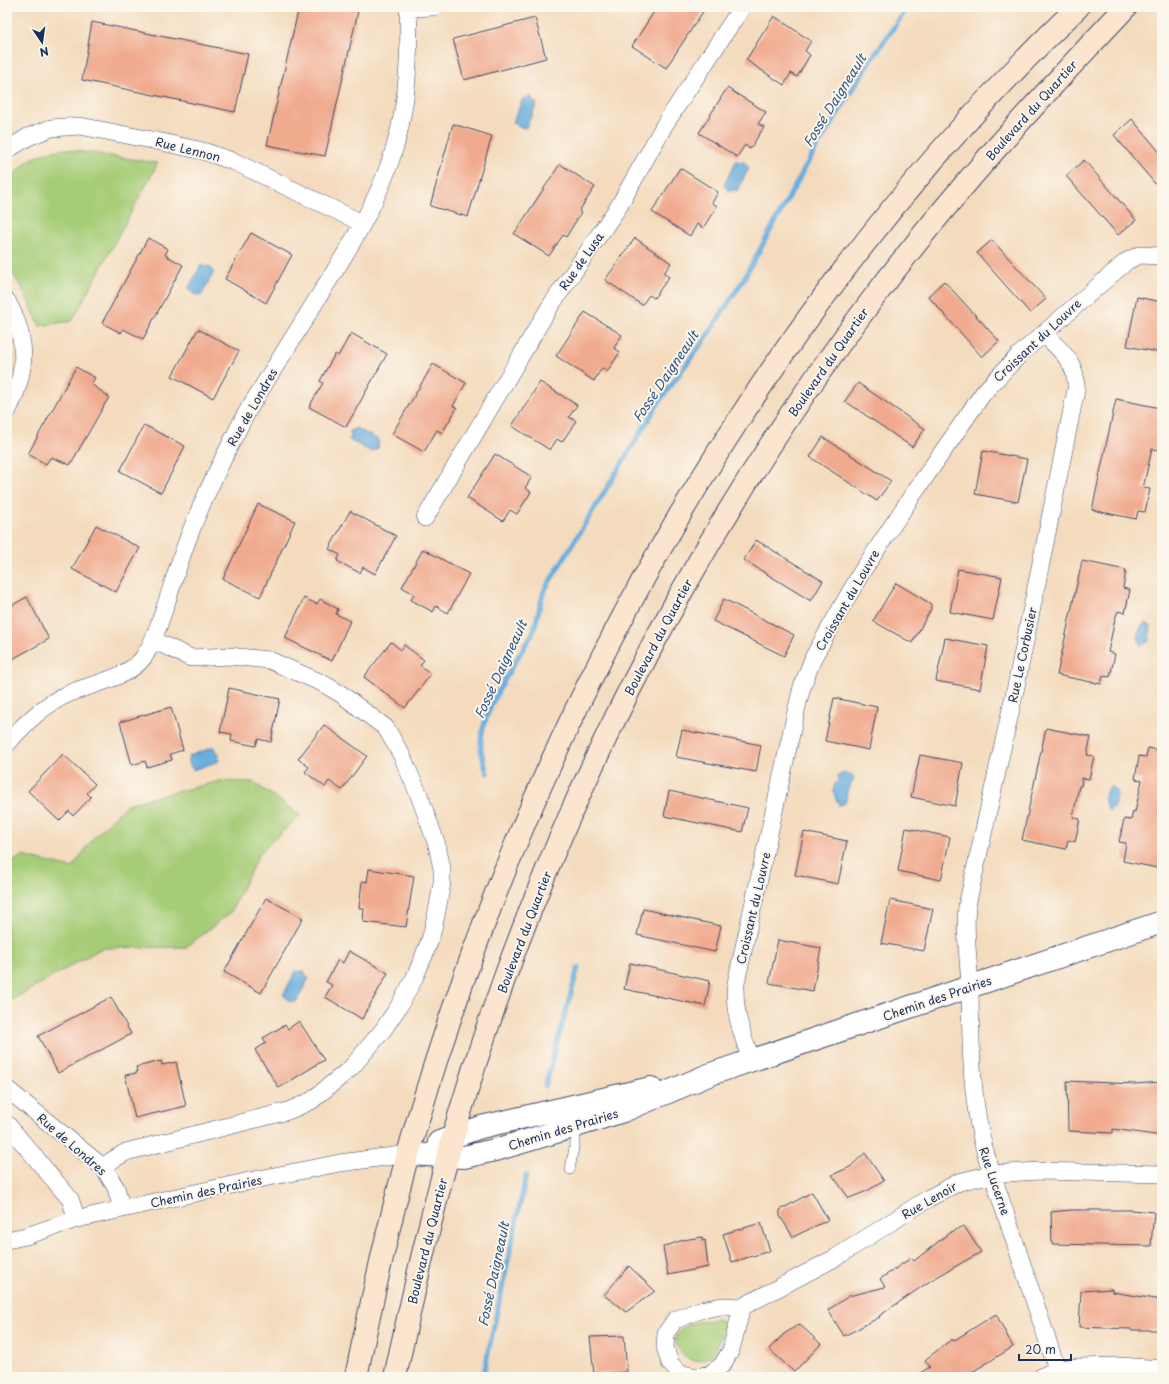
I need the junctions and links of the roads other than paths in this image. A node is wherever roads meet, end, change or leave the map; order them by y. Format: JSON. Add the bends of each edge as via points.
{"nodes":[{"id":1,"x":433,"y":7,"type":"edge"},
{"id":2,"x":742,"y":7,"type":"edge"},
{"id":3,"x":1078,"y":7,"type":"edge"},
{"id":4,"x":1126,"y":7,"type":"edge"},
{"id":5,"x":408,"y":8,"type":"edge"},
{"id":6,"x":7,"y":150,"type":"edge"},
{"id":7,"x":362,"y":223,"type":"junction"},
{"id":8,"x":1162,"y":256,"type":"edge"},
{"id":9,"x":7,"y":301,"type":"edge"},
{"id":10,"x":1044,"y":334,"type":"junction"},
{"id":11,"x":7,"y":412,"type":"edge"},
{"id":12,"x":425,"y":518,"type":"dead end"},
{"id":13,"x":153,"y":640,"type":"junction"},
{"id":14,"x":7,"y":744,"type":"edge"},
{"id":15,"x":1162,"y":922,"type":"edge"},
{"id":16,"x":970,"y":987,"type":"junction"},
{"id":17,"x":751,"y":1060,"type":"junction"},
{"id":18,"x":711,"y":1074,"type":"junction"},
{"id":19,"x":7,"y":1089,"type":"edge"},
{"id":20,"x":7,"y":1124,"type":"edge"},
{"id":21,"x":576,"y":1126,"type":"junction"},
{"id":22,"x":451,"y":1146,"type":"junction"},
{"id":23,"x":408,"y":1154,"type":"junction"},
{"id":24,"x":104,"y":1168,"type":"junction"},
{"id":25,"x":570,"y":1170,"type":"dead end"},
{"id":26,"x":992,"y":1174,"type":"junction"},
{"id":27,"x":1162,"y":1174,"type":"edge"},
{"id":28,"x":122,"y":1209,"type":"junction"},
{"id":29,"x":76,"y":1219,"type":"junction"},
{"id":30,"x":7,"y":1240,"type":"edge"},
{"id":31,"x":742,"y":1307,"type":"junction"},
{"id":32,"x":1057,"y":1369,"type":"junction"},
{"id":33,"x":1162,"y":1369,"type":"edge"},
{"id":34,"x":356,"y":1377,"type":"edge"},
{"id":35,"x":395,"y":1377,"type":"edge"},
{"id":36,"x":1041,"y":1377,"type":"edge"}],
"edges":[{"from":1,"to":5,"type":"street"},
{"from":2,"to":12,"type":"street","name":"Rue de Lusa","via":[[665,124],[619,206],[546,312]]},
{"from":3,"to":23,"type":"main road","via":[[971,115],[878,227],[772,371],[688,502],[603,655],[532,804],[463,979]]},
{"from":4,"to":22,"type":"main road","name":"Boulevard du Quartier","via":[[1011,129],[914,245],[807,390],[719,527],[642,666],[569,818],[515,952]]},
{"from":5,"to":7,"type":"street","name":"Rue de Londres","via":[[407,75],[397,140],[378,192]]},
{"from":6,"to":7,"type":"street","name":"Rue Lennon","via":[[28,136],[51,128],[80,126],[157,141],[203,151],[235,162]]},
{"from":7,"to":13,"type":"street","name":"Rue de Londres","via":[[233,439],[196,517]]},
{"from":8,"to":10,"type":"street","name":"Croissant du Louvre","via":[[1139,255],[1127,261]]},
{"from":9,"to":11,"type":"street","via":[[17,318],[23,341],[22,368],[17,393]]},
{"from":10,"to":16,"type":"street","name":"Rue Le Corbusier","via":[[1072,364],[1076,390],[1016,684],[967,906],[965,932]]},
{"from":10,"to":17,"type":"street","name":"Croissant du Louvre","via":[[996,378],[961,424],[871,558],[828,630],[807,672],[736,982],[738,1015]]},
{"from":13,"to":14,"type":"street","name":"Rue de Londres","via":[[144,657],[134,667],[124,674],[90,684],[66,695],[32,719]]},
{"from":13,"to":24,"type":"street","via":[[191,658],[229,656],[269,660],[341,694],[386,728],[402,756],[431,826],[442,869],[442,883],[431,937],[414,979],[383,1030],[337,1081],[311,1101],[288,1111],[126,1152]]},
{"from":15,"to":16,"type":"street","name":"Chemin des Prairies"},
{"from":16,"to":17,"type":"street","name":"Chemin des Prairies"},
{"from":16,"to":26,"type":"street","name":"Rue Lucerne","via":[[975,1107],[981,1139]]},
{"from":17,"to":18,"type":"street","name":"Chemin des Prairies"},
{"from":18,"to":21,"type":"street","name":"Chemin des Prairies","via":[[623,1111]]},
{"from":18,"to":22,"type":"street","name":"Chemin des Prairies","via":[[481,1127]]},
{"from":19,"to":24,"type":"street","name":"Rue de Londres"},
{"from":20,"to":29,"type":"street","via":[[70,1199]]},
{"from":21,"to":22,"type":"street","name":"Chemin des Prairies","via":[[464,1157]]},
{"from":21,"to":25,"type":"lane"},
{"from":22,"to":23,"type":"street","name":"Chemin des Prairies"},
{"from":22,"to":35,"type":"main road","name":"Boulevard du Quartier"},
{"from":23,"to":28,"type":"street","name":"Chemin des Prairies","via":[[281,1174]]},
{"from":23,"to":34,"type":"main road"},
{"from":24,"to":28,"type":"street","name":"Rue de Londres","via":[[113,1180]]},
{"from":26,"to":27,"type":"street","name":"Rue Lenoir","via":[[1039,1171]]},
{"from":26,"to":31,"type":"street","name":"Rue Lenoir","via":[[953,1185],[835,1258]]},
{"from":26,"to":32,"type":"street","name":"Rue Lucerne"},
{"from":28,"to":29,"type":"street","name":"Chemin des Prairies"},
{"from":29,"to":30,"type":"street","name":"Chemin des Prairies"},
{"from":31,"to":31,"type":"street","via":[[722,1306],[700,1310],[675,1320],[666,1333],[665,1347],[670,1363],[680,1373],[696,1377],[710,1374],[722,1365],[731,1350]]},
{"from":32,"to":33,"type":"street","via":[[1119,1366]]},
{"from":32,"to":36,"type":"street"}]}
